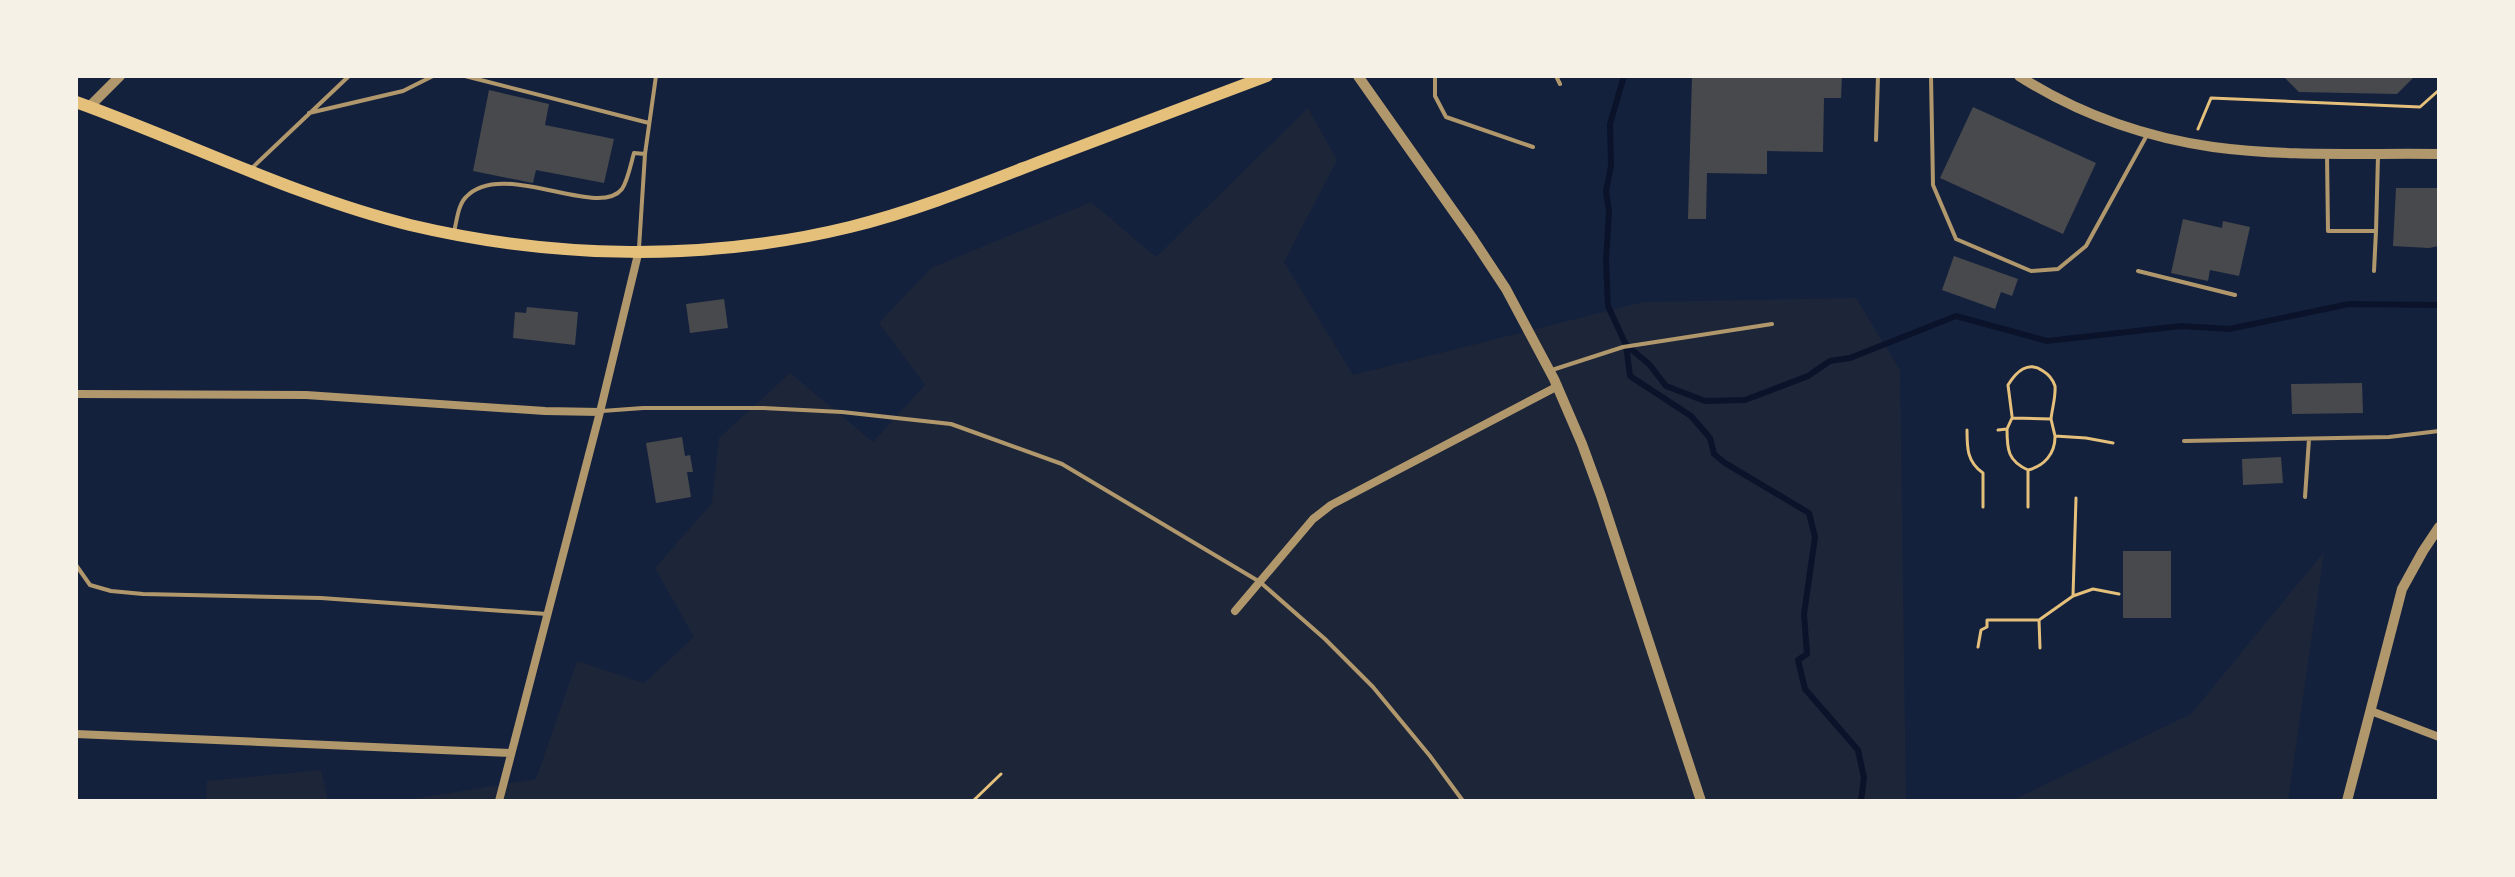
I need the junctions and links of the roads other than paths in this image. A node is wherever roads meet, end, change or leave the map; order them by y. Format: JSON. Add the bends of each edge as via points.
{"nodes":[{"id":1,"x":120,"y":76,"type":"edge"},
{"id":2,"x":349,"y":76,"type":"edge"},
{"id":3,"x":433,"y":76,"type":"edge"},
{"id":4,"x":465,"y":76,"type":"edge"},
{"id":5,"x":656,"y":76,"type":"edge"},
{"id":6,"x":1267,"y":76,"type":"edge"},
{"id":7,"x":1358,"y":76,"type":"edge"},
{"id":8,"x":1435,"y":76,"type":"edge"},
{"id":9,"x":1556,"y":76,"type":"edge"},
{"id":10,"x":1878,"y":76,"type":"edge"},
{"id":11,"x":1931,"y":76,"type":"edge"},
{"id":12,"x":2022,"y":77,"type":"edge"},
{"id":13,"x":1560,"y":84,"type":"dead end"},
{"id":14,"x":76,"y":102,"type":"edge"},
{"id":15,"x":89,"y":107,"type":"junction"},
{"id":16,"x":308,"y":113,"type":"junction"},
{"id":17,"x":649,"y":123,"type":"junction"},
{"id":18,"x":2148,"y":133,"type":"junction"},
{"id":19,"x":1876,"y":140,"type":"dead end"},
{"id":20,"x":1533,"y":147,"type":"dead end"},
{"id":21,"x":2327,"y":152,"type":"junction"},
{"id":22,"x":2378,"y":153,"type":"junction"},
{"id":23,"x":645,"y":154,"type":"junction"},
{"id":24,"x":2439,"y":154,"type":"edge"},
{"id":25,"x":250,"y":170,"type":"junction"},
{"id":26,"x":2376,"y":231,"type":"junction"},
{"id":27,"x":454,"y":234,"type":"junction"},
{"id":28,"x":639,"y":250,"type":"junction"},
{"id":29,"x":2138,"y":271,"type":"dead end"},
{"id":30,"x":2374,"y":271,"type":"dead end"},
{"id":31,"x":2235,"y":295,"type":"dead end"},
{"id":32,"x":1772,"y":324,"type":"dead end"},
{"id":33,"x":1550,"y":370,"type":"junction"},
{"id":34,"x":1558,"y":386,"type":"junction"},
{"id":35,"x":76,"y":394,"type":"edge"},
{"id":36,"x":600,"y":412,"type":"junction"},
{"id":37,"x":2439,"y":431,"type":"edge"},
{"id":38,"x":2309,"y":439,"type":"junction"},
{"id":39,"x":2184,"y":441,"type":"dead end"},
{"id":40,"x":2305,"y":497,"type":"dead end"},
{"id":41,"x":2439,"y":527,"type":"edge"},
{"id":42,"x":76,"y":565,"type":"edge"},
{"id":43,"x":1260,"y":582,"type":"junction"},
{"id":44,"x":1235,"y":611,"type":"dead end"},
{"id":45,"x":547,"y":614,"type":"junction"},
{"id":46,"x":2371,"y":711,"type":"junction"},
{"id":47,"x":76,"y":734,"type":"edge"},
{"id":48,"x":2439,"y":737,"type":"edge"},
{"id":49,"x":511,"y":753,"type":"junction"},
{"id":50,"x":499,"y":801,"type":"edge"},
{"id":51,"x":1463,"y":801,"type":"edge"},
{"id":52,"x":1701,"y":801,"type":"edge"},
{"id":53,"x":2347,"y":801,"type":"edge"}],
"edges":[{"from":1,"to":15,"type":"street"},
{"from":2,"to":16,"type":"lane"},
{"from":3,"to":16,"type":"lane","via":[[403,91]]},
{"from":4,"to":17,"type":"lane"},
{"from":5,"to":17,"type":"lane"},
{"from":6,"to":28,"type":"main road","via":[[894,215],[773,242]]},
{"from":7,"to":33,"type":"street","via":[[1498,276]]},
{"from":8,"to":20,"type":"lane","via":[[1435,96],[1446,117]]},
{"from":9,"to":13,"type":"lane"},
{"from":10,"to":19,"type":"lane"},
{"from":11,"to":18,"type":"lane","via":[[1933,185],[1956,239],[2031,271],[2058,269],[2086,246]]},
{"from":12,"to":18,"type":"street","via":[[2097,117]]},
{"from":14,"to":15,"type":"main road"},
{"from":15,"to":25,"type":"main road"},
{"from":16,"to":25,"type":"lane"},
{"from":17,"to":23,"type":"lane"},
{"from":18,"to":21,"type":"street","via":[[2258,151]]},
{"from":21,"to":22,"type":"street"},
{"from":21,"to":26,"type":"lane","via":[[2328,231]]},
{"from":22,"to":24,"type":"street"},
{"from":22,"to":26,"type":"lane"},
{"from":23,"to":27,"type":"lane","via":[[634,153],[623,188],[612,196],[592,198],[518,184],[476,189],[460,206]]},
{"from":23,"to":28,"type":"lane"},
{"from":25,"to":27,"type":"main road","via":[[333,202]]},
{"from":26,"to":30,"type":"lane"},
{"from":27,"to":28,"type":"main road","via":[[581,250]]},
{"from":28,"to":36,"type":"street"},
{"from":29,"to":31,"type":"lane"},
{"from":32,"to":33,"type":"lane","via":[[1623,347]]},
{"from":33,"to":34,"type":"street"},
{"from":34,"to":43,"type":"street","via":[[1331,505]]},
{"from":34,"to":52,"type":"street","via":[[1601,496]]},
{"from":35,"to":36,"type":"street","via":[[306,395]]},
{"from":36,"to":43,"type":"lane","via":[[763,408],[951,424],[1062,464]]},
{"from":36,"to":45,"type":"street"},
{"from":37,"to":38,"type":"lane"},
{"from":38,"to":39,"type":"lane"},
{"from":38,"to":40,"type":"lane"},
{"from":41,"to":46,"type":"street","via":[[2402,589]]},
{"from":42,"to":45,"type":"lane","via":[[90,585],[111,591],[321,598]]},
{"from":43,"to":44,"type":"street"},
{"from":43,"to":51,"type":"lane","via":[[1373,687]]},
{"from":45,"to":49,"type":"street"},
{"from":46,"to":48,"type":"street"},
{"from":46,"to":53,"type":"street"},
{"from":47,"to":49,"type":"street"},
{"from":49,"to":50,"type":"street"}]}
